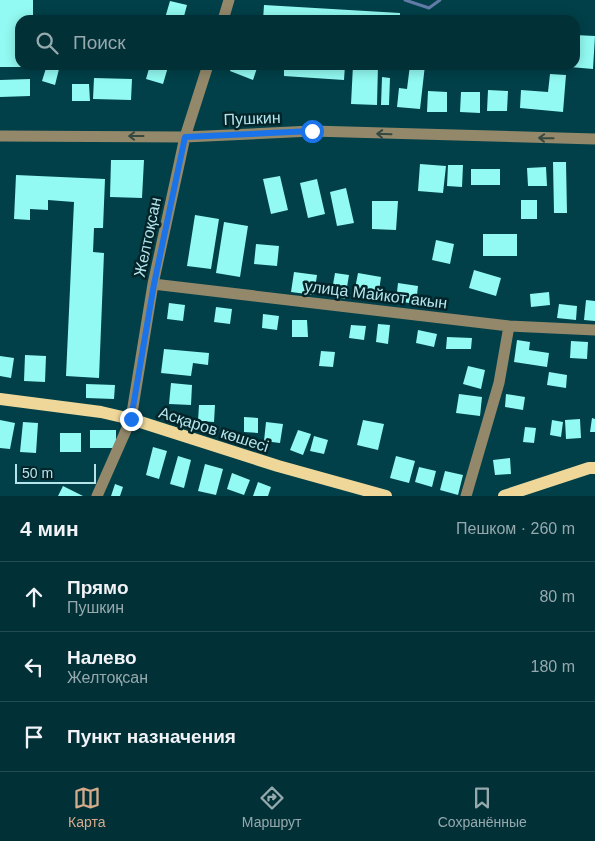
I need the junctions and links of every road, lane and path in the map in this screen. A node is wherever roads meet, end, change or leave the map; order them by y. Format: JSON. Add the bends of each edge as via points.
{"nodes":[{"id":1,"x":229,"y":0,"type":"edge"},
{"id":2,"x":224,"y":15,"type":"edge"},
{"id":3,"x":206,"y":70,"type":"edge"},
{"id":4,"x":0,"y":136,"type":"edge"},
{"id":5,"x":185,"y":137,"type":"junction"},
{"id":6,"x":595,"y":139,"type":"edge"},
{"id":7,"x":154,"y":284,"type":"junction"},
{"id":8,"x":509,"y":326,"type":"junction"},
{"id":9,"x":595,"y":330,"type":"edge"},
{"id":10,"x":0,"y":399,"type":"edge"},
{"id":11,"x":131,"y":419,"type":"junction"},
{"id":12,"x":595,"y":468,"type":"edge"},
{"id":13,"x":97,"y":496,"type":"edge"},
{"id":14,"x":385,"y":496,"type":"edge"},
{"id":15,"x":466,"y":496,"type":"edge"},
{"id":16,"x":504,"y":496,"type":"edge"}],
"edges":[{"from":1,"to":2,"type":"street"},
{"from":3,"to":5,"type":"street","name":"Желтоқсан"},
{"from":5,"to":4,"type":"street","name":"Пушкин","one_way":true},
{"from":6,"to":5,"type":"street","name":"Пушкин","one_way":true,"via":[[312,131]]},
{"from":5,"to":7,"type":"street","name":"Желтоқсан"},
{"from":7,"to":8,"type":"street","name":"улица Майкот акын"},
{"from":7,"to":11,"type":"street","name":"Желтоқсан"},
{"from":8,"to":9,"type":"street","name":"улица Майкот акын"},
{"from":8,"to":15,"type":"street","via":[[499,383]]},
{"from":10,"to":11,"type":"main road","name":"Асқаров көшесі"},
{"from":11,"to":13,"type":"street","name":"Желтоқсан"},
{"from":11,"to":14,"type":"main road","name":"Асқаров көшесі"},
{"from":12,"to":16,"type":"main road"}]}
